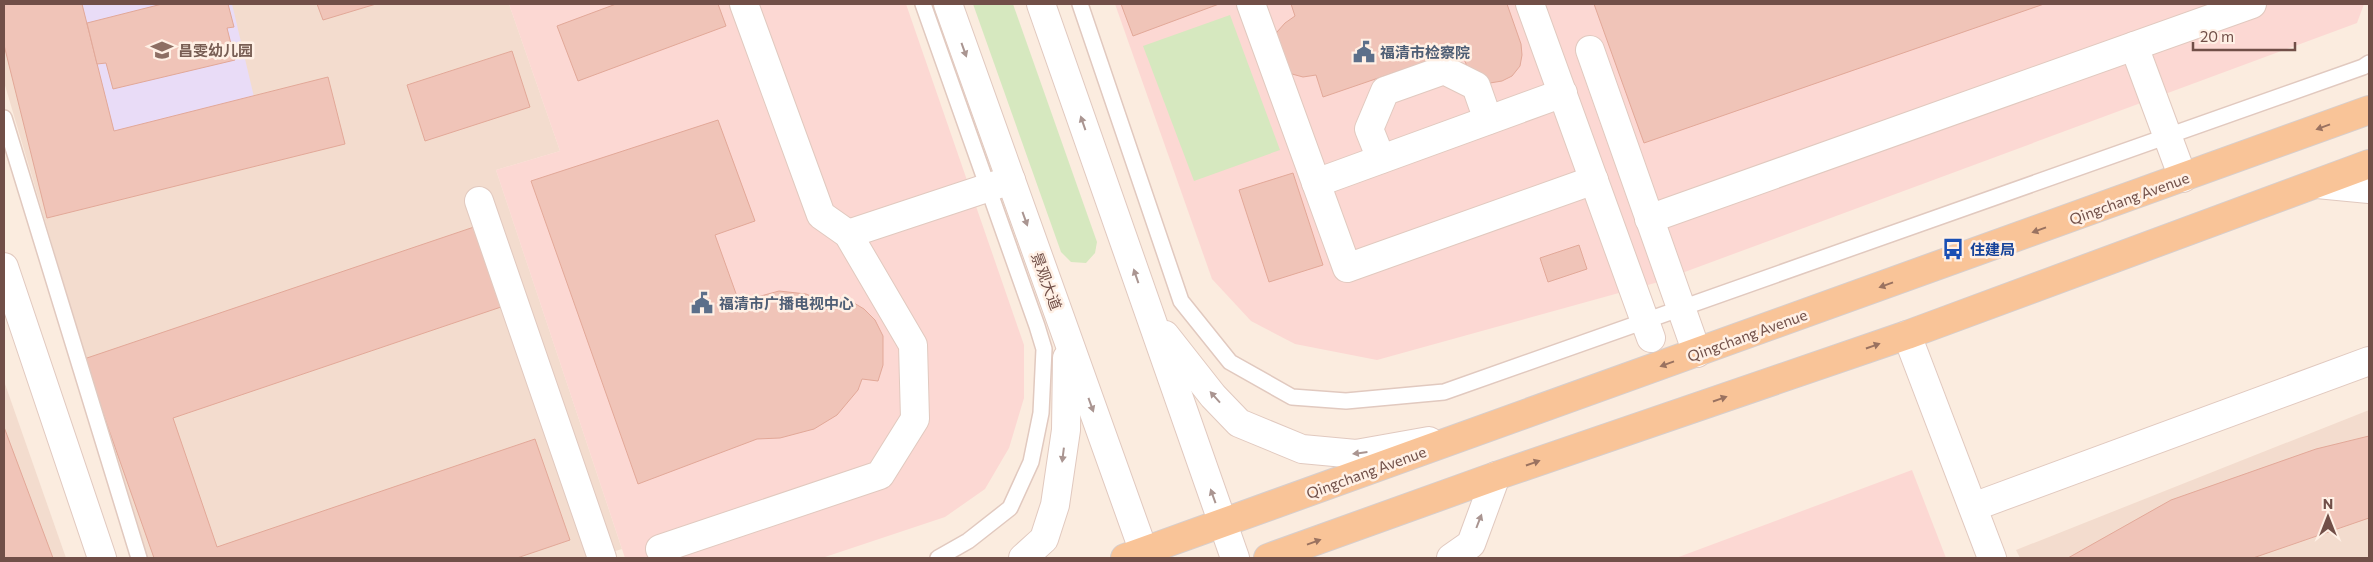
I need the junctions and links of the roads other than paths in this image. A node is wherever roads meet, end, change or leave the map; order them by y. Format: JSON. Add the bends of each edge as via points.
{"nodes":[{"id":1,"x":744,"y":4,"type":"edge"},
{"id":2,"x":923,"y":4,"type":"edge"},
{"id":3,"x":948,"y":4,"type":"edge"},
{"id":4,"x":1041,"y":4,"type":"edge"},
{"id":5,"x":1080,"y":4,"type":"edge"},
{"id":6,"x":1251,"y":4,"type":"edge"},
{"id":7,"x":1530,"y":4,"type":"edge"},
{"id":8,"x":2252,"y":4,"type":"edge"},
{"id":9,"x":2201,"y":14,"type":"edge"},
{"id":10,"x":2134,"y":46,"type":"junction"},
{"id":11,"x":1590,"y":50,"type":"dead end"},
{"id":12,"x":2369,"y":63,"type":"edge"},
{"id":13,"x":1562,"y":93,"type":"junction"},
{"id":14,"x":2369,"y":110,"type":"edge"},
{"id":15,"x":4,"y":118,"type":"edge"},
{"id":16,"x":1488,"y":120,"type":"junction"},
{"id":17,"x":2167,"y":136,"type":"junction"},
{"id":18,"x":1380,"y":159,"type":"junction"},
{"id":19,"x":2369,"y":164,"type":"edge"},
{"id":20,"x":2183,"y":178,"type":"junction"},
{"id":21,"x":1594,"y":180,"type":"junction"},
{"id":22,"x":1316,"y":183,"type":"junction"},
{"id":23,"x":1000,"y":184,"type":"junction"},
{"id":24,"x":2317,"y":184,"type":"junction"},
{"id":25,"x":2369,"y":189,"type":"edge"},
{"id":26,"x":479,"y":201,"type":"dead end"},
{"id":27,"x":1650,"y":219,"type":"junction"},
{"id":28,"x":848,"y":234,"type":"junction"},
{"id":29,"x":4,"y":267,"type":"edge"},
{"id":30,"x":1681,"y":308,"type":"junction"},
{"id":31,"x":1147,"y":311,"type":"junction"},
{"id":32,"x":1648,"y":330,"type":"junction"},
{"id":33,"x":1907,"y":335,"type":"junction"},
{"id":34,"x":1067,"y":336,"type":"junction"},
{"id":35,"x":1697,"y":353,"type":"junction"},
{"id":36,"x":2369,"y":361,"type":"edge"},
{"id":37,"x":1477,"y":432,"type":"junction"},
{"id":38,"x":1496,"y":476,"type":"junction"},
{"id":39,"x":1973,"y":507,"type":"junction"},
{"id":40,"x":1222,"y":523,"type":"junction"},
{"id":41,"x":660,"y":549,"type":"dead end"},
{"id":42,"x":1138,"y":556,"type":"edge"},
{"id":43,"x":102,"y":558,"type":"edge"},
{"id":44,"x":139,"y":558,"type":"edge"},
{"id":45,"x":602,"y":558,"type":"edge"},
{"id":46,"x":938,"y":558,"type":"edge"},
{"id":47,"x":1024,"y":558,"type":"edge"},
{"id":48,"x":1235,"y":558,"type":"edge"},
{"id":49,"x":1268,"y":558,"type":"edge"},
{"id":50,"x":1451,"y":558,"type":"edge"},
{"id":51,"x":1992,"y":558,"type":"edge"}],
"edges":[{"from":1,"to":28,"type":"street","via":[[821,215]]},
{"from":2,"to":23,"type":"lane"},
{"from":3,"to":23,"type":"street","name":"景观大道","one_way":true},
{"from":31,"to":4,"type":"street","one_way":true},
{"from":5,"to":32,"type":"lane","via":[[1181,301],[1230,362],[1292,397],[1346,401],[1444,392]]},
{"from":6,"to":22,"type":"street"},
{"from":7,"to":13,"type":"street"},
{"from":8,"to":9,"type":"street"},
{"from":9,"to":10,"type":"street"},
{"from":10,"to":17,"type":"street"},
{"from":10,"to":27,"type":"street"},
{"from":11,"to":27,"type":"street"},
{"from":12,"to":17,"type":"lane"},
{"from":13,"to":16,"type":"street"},
{"from":13,"to":21,"type":"street"},
{"from":14,"to":20,"type":"main road","name":"Qingchang Avenue","one_way":true},
{"from":15,"to":44,"type":"lane"},
{"from":16,"to":18,"type":"street"},
{"from":16,"to":18,"type":"street","via":[[1476,86],[1444,70],[1385,91],[1369,129]]},
{"from":17,"to":20,"type":"street"},
{"from":17,"to":30,"type":"lane"},
{"from":18,"to":22,"type":"street"},
{"from":19,"to":24,"type":"main road"},
{"from":20,"to":35,"type":"main road","name":"Qingchang Avenue","one_way":true},
{"from":21,"to":22,"type":"street","via":[[1347,268]]},
{"from":21,"to":32,"type":"street"},
{"from":23,"to":28,"type":"street"},
{"from":23,"to":34,"type":"street","name":"景观大道","one_way":true},
{"from":23,"to":46,"type":"lane","via":[[1044,349],[1041,413],[1031,462],[1010,508],[968,541]]},
{"from":24,"to":25,"type":"street"},
{"from":24,"to":33,"type":"main road"},
{"from":26,"to":45,"type":"street"},
{"from":27,"to":30,"type":"street"},
{"from":28,"to":41,"type":"street","via":[[913,345],[915,419],[880,475]]},
{"from":29,"to":43,"type":"street"},
{"from":30,"to":32,"type":"lane"},
{"from":30,"to":35,"type":"street"},
{"from":37,"to":31,"type":"street","one_way":true,"via":[[1356,454],[1302,449],[1239,423],[1179,355]]},
{"from":40,"to":31,"type":"street","one_way":true},
{"from":38,"to":33,"type":"main road","one_way":true},
{"from":33,"to":39,"type":"street"},
{"from":34,"to":42,"type":"street","name":"景观大道","one_way":true},
{"from":34,"to":47,"type":"street","one_way":true,"via":[[1066,430],[1055,505],[1044,539]]},
{"from":35,"to":37,"type":"main road","name":"Qingchang Avenue","one_way":true},
{"from":36,"to":39,"type":"street"},
{"from":37,"to":40,"type":"main road","name":"Qingchang Avenue"},
{"from":49,"to":38,"type":"main road","one_way":true},
{"from":50,"to":38,"type":"street","one_way":true,"via":[[1470,544]]},
{"from":39,"to":51,"type":"street"},
{"from":40,"to":42,"type":"main road","name":"Qingchang Avenue"},
{"from":40,"to":48,"type":"street"}]}
